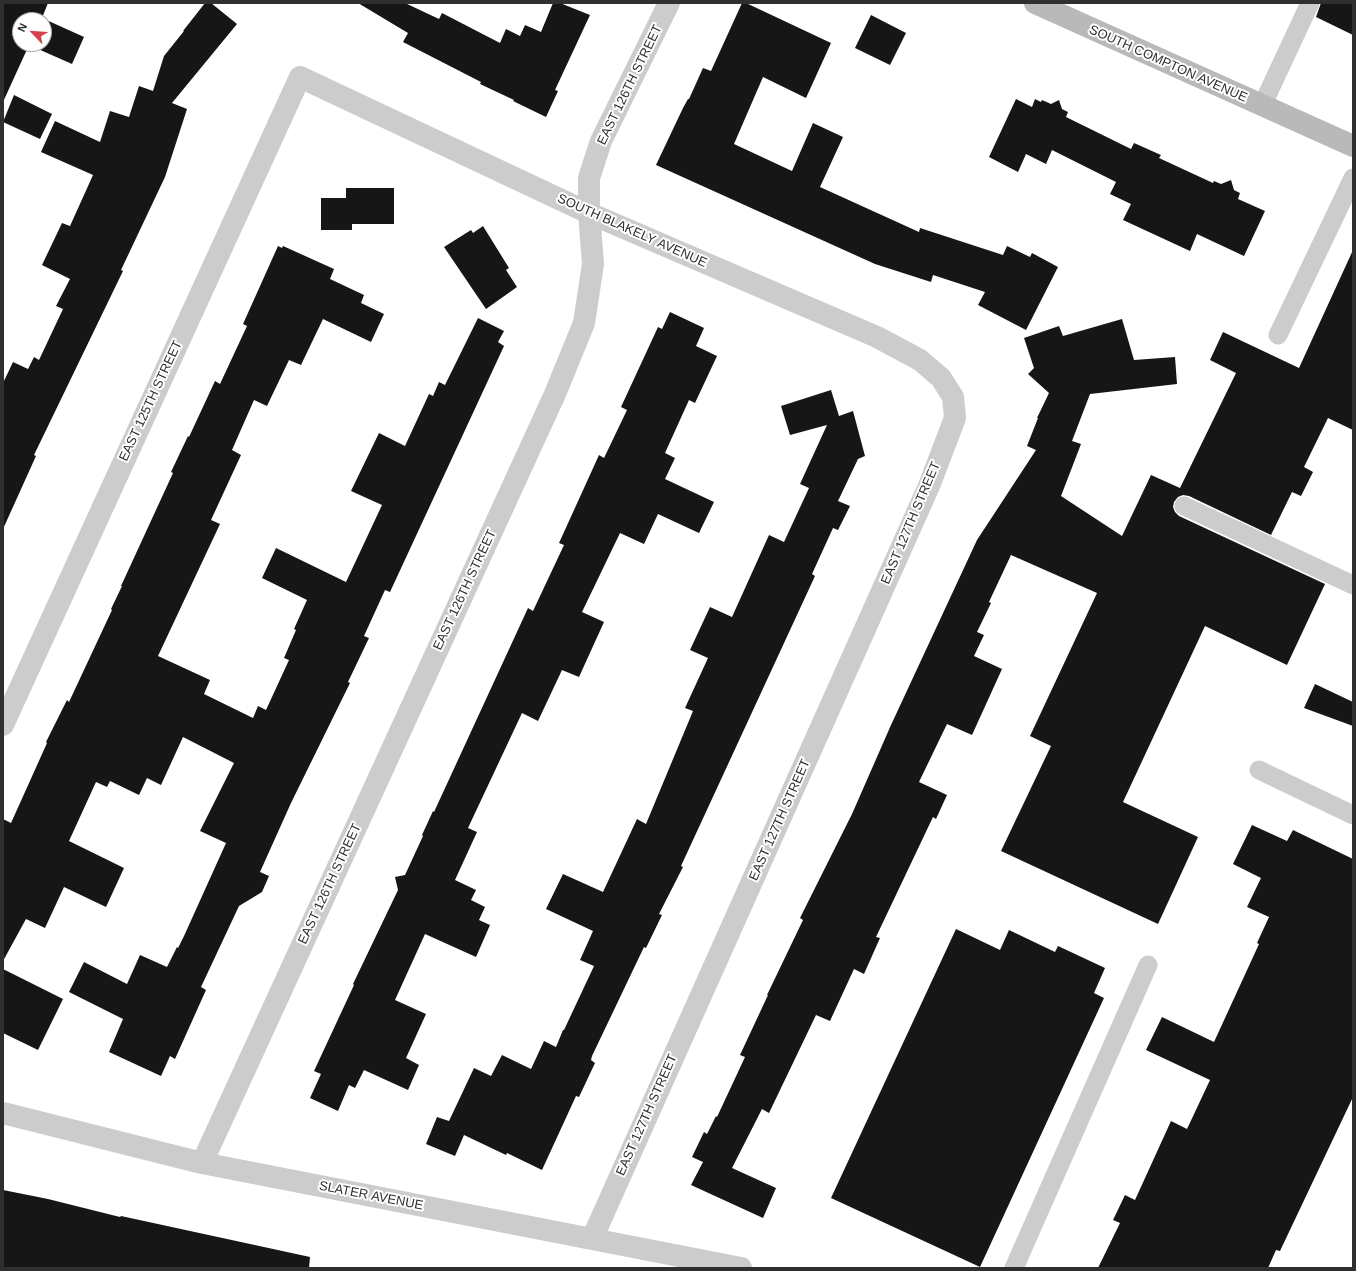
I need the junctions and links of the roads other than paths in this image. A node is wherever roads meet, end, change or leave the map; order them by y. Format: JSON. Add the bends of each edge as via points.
{"nodes":[{"id":1,"x":669,"y":3,"type":"edge"},
{"id":2,"x":1035,"y":3,"type":"edge"},
{"id":3,"x":1310,"y":3,"type":"edge"},
{"id":4,"x":300,"y":77,"type":"joint"},
{"id":5,"x":1262,"y":106,"type":"junction"},
{"id":6,"x":1353,"y":146,"type":"edge"},
{"id":7,"x":1353,"y":178,"type":"edge"},
{"id":8,"x":589,"y":213,"type":"junction"},
{"id":9,"x":1278,"y":335,"type":"dead end"},
{"id":10,"x":953,"y":397,"type":"joint"},
{"id":11,"x":1184,"y":506,"type":"dead end"},
{"id":12,"x":1353,"y":585,"type":"edge"},
{"id":13,"x":3,"y":726,"type":"edge"},
{"id":14,"x":1259,"y":770,"type":"dead end"},
{"id":15,"x":1353,"y":815,"type":"edge"},
{"id":16,"x":1148,"y":965,"type":"dead end"},
{"id":17,"x":3,"y":1113,"type":"edge"},
{"id":18,"x":202,"y":1163,"type":"junction"},
{"id":19,"x":592,"y":1239,"type":"junction"},
{"id":20,"x":741,"y":1268,"type":"edge"},
{"id":21,"x":1014,"y":1268,"type":"edge"}],
"edges":[{"from":1,"to":8,"type":"street","name":"EAST 126TH STREET","via":[[601,141],[589,178]]},
{"from":2,"to":5,"type":"main road","name":"SOUTH COMPTON AVENUE"},
{"from":3,"to":5,"type":"lane"},
{"from":4,"to":8,"type":"street","name":"SOUTH BLAKELY AVENUE"},
{"from":4,"to":13,"type":"street","name":"EAST 125TH STREET"},
{"from":5,"to":6,"type":"main road","name":"SOUTH COMPTON AVENUE"},
{"from":7,"to":9,"type":"lane"},
{"from":8,"to":10,"type":"street","name":"SOUTH BLAKELY AVENUE","via":[[877,337],[920,360],[942,378]]},
{"from":8,"to":18,"type":"street","name":"EAST 126TH STREET","via":[[593,264],[584,323],[552,401]]},
{"from":10,"to":19,"type":"street","name":"EAST 127TH STREET","via":[[955,418],[929,486]]},
{"from":11,"to":12,"type":"lane"},
{"from":14,"to":15,"type":"lane"},
{"from":16,"to":21,"type":"lane"},
{"from":17,"to":18,"type":"street","name":"SLATER AVENUE"},
{"from":18,"to":19,"type":"street","name":"SLATER AVENUE"},
{"from":19,"to":20,"type":"street","name":"SLATER AVENUE"}]}
